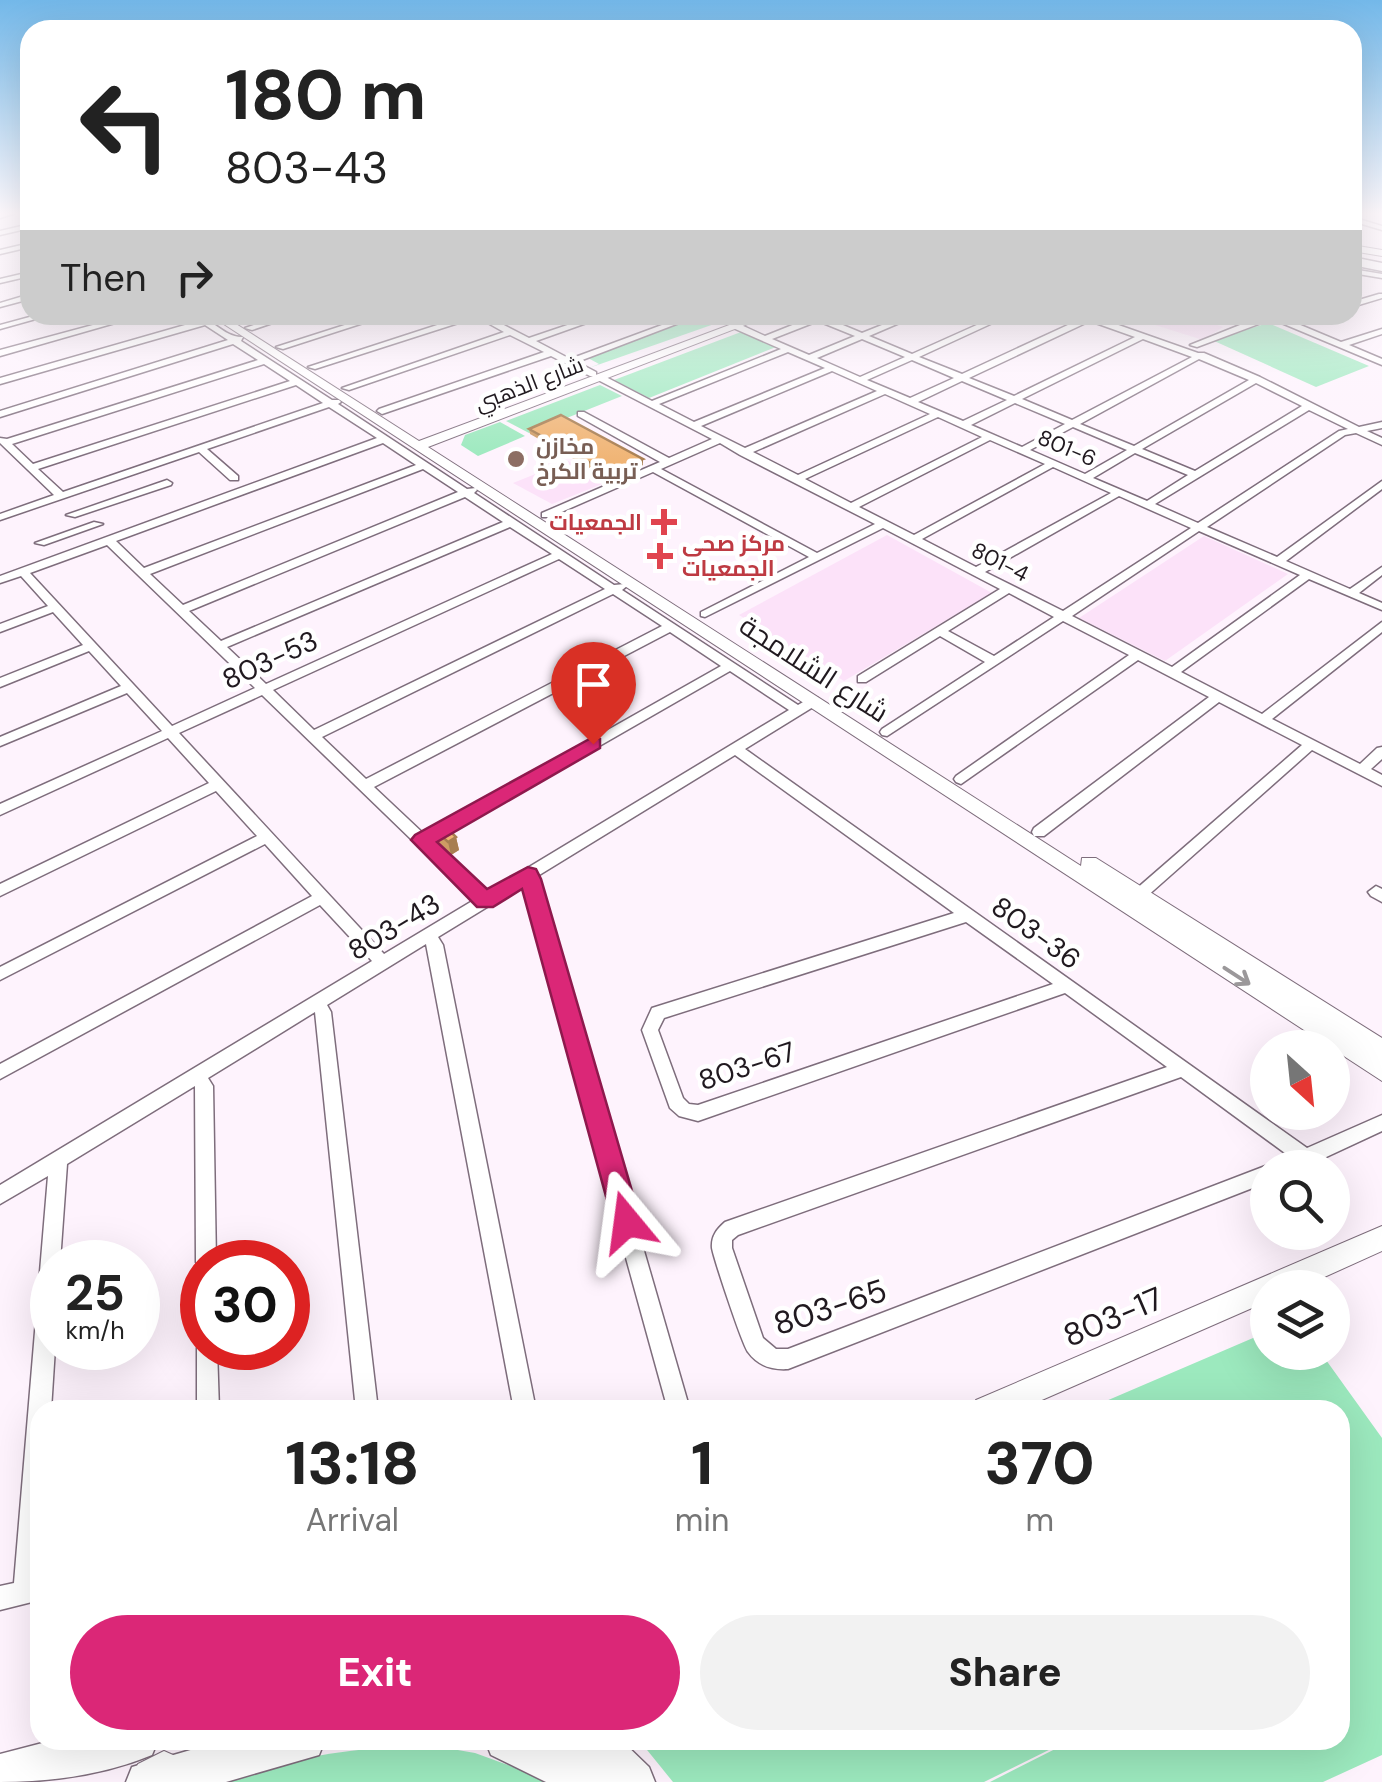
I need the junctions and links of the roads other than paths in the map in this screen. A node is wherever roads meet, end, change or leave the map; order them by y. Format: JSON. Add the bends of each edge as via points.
{"nodes":[{"id":1,"x":102,"y":325,"type":"edge"},
{"id":2,"x":179,"y":325,"type":"edge"},
{"id":3,"x":222,"y":325,"type":"edge"},
{"id":4,"x":236,"y":325,"type":"edge"},
{"id":5,"x":268,"y":325,"type":"edge"},
{"id":6,"x":352,"y":325,"type":"edge"},
{"id":7,"x":445,"y":325,"type":"edge"},
{"id":8,"x":497,"y":325,"type":"edge"},
{"id":9,"x":577,"y":325,"type":"edge"},
{"id":10,"x":669,"y":325,"type":"edge"},
{"id":11,"x":730,"y":325,"type":"edge"},
{"id":12,"x":735,"y":325,"type":"edge"},
{"id":13,"x":800,"y":325,"type":"edge"},
{"id":14,"x":838,"y":325,"type":"edge"},
{"id":15,"x":889,"y":325,"type":"edge"},
{"id":16,"x":983,"y":325,"type":"edge"},
{"id":17,"x":1068,"y":325,"type":"edge"},
{"id":18,"x":1112,"y":325,"type":"edge"},
{"id":19,"x":1130,"y":325,"type":"edge"},
{"id":20,"x":1247,"y":325,"type":"edge"},
{"id":21,"x":1292,"y":325,"type":"edge"},
{"id":22,"x":1382,"y":331,"type":"edge"},
{"id":23,"x":511,"y":332,"type":"junction"},
{"id":24,"x":244,"y":335,"type":"junction"},
{"id":25,"x":861,"y":336,"type":"junction"},
{"id":26,"x":1143,"y":336,"type":"junction"},
{"id":27,"x":764,"y":338,"type":"junction"},
{"id":28,"x":529,"y":342,"type":"junction"},
{"id":29,"x":1174,"y":342,"type":"junction"},
{"id":30,"x":1340,"y":344,"type":"junction"},
{"id":31,"x":1194,"y":345,"type":"junction"},
{"id":32,"x":280,"y":347,"type":"junction"},
{"id":33,"x":787,"y":349,"type":"junction"},
{"id":34,"x":0,"y":353,"type":"edge"},
{"id":35,"x":551,"y":353,"type":"junction"},
{"id":36,"x":1201,"y":355,"type":"junction"},
{"id":37,"x":911,"y":357,"type":"junction"},
{"id":38,"x":809,"y":358,"type":"junction"},
{"id":39,"x":265,"y":360,"type":"junction"},
{"id":40,"x":569,"y":362,"type":"junction"},
{"id":41,"x":1382,"y":362,"type":"edge"},
{"id":42,"x":312,"y":367,"type":"junction"},
{"id":43,"x":832,"y":368,"type":"junction"},
{"id":44,"x":597,"y":376,"type":"junction"},
{"id":45,"x":960,"y":378,"type":"junction"},
{"id":46,"x":1257,"y":379,"type":"junction"},
{"id":47,"x":860,"y":380,"type":"junction"},
{"id":48,"x":0,"y":381,"type":"edge"},
{"id":49,"x":298,"y":382,"type":"junction"},
{"id":50,"x":884,"y":391,"type":"junction"},
{"id":51,"x":340,"y":397,"type":"junction"},
{"id":52,"x":1014,"y":400,"type":"junction"},
{"id":53,"x":910,"y":402,"type":"junction"},
{"id":54,"x":650,"y":404,"type":"junction"},
{"id":55,"x":1310,"y":405,"type":"junction"},
{"id":56,"x":1334,"y":405,"type":"dead end"},
{"id":57,"x":382,"y":411,"type":"junction"},
{"id":58,"x":0,"y":414,"type":"edge"},
{"id":59,"x":581,"y":414,"type":"dead end"},
{"id":60,"x":937,"y":414,"type":"junction"},
{"id":61,"x":1072,"y":424,"type":"junction"},
{"id":62,"x":1382,"y":424,"type":"edge"},
{"id":63,"x":963,"y":425,"type":"junction"},
{"id":64,"x":692,"y":426,"type":"junction"},
{"id":65,"x":467,"y":428,"type":"junction"},
{"id":66,"x":1355,"y":429,"type":"junction"},
{"id":67,"x":989,"y":437,"type":"junction"},
{"id":68,"x":384,"y":439,"type":"junction"},
{"id":69,"x":3,"y":440,"type":"edge"},
{"id":70,"x":719,"y":440,"type":"junction"},
{"id":71,"x":421,"y":442,"type":"junction"},
{"id":72,"x":1382,"y":442,"type":"edge"},
{"id":73,"x":200,"y":448,"type":"junction"},
{"id":74,"x":1134,"y":450,"type":"junction"},
{"id":75,"x":1022,"y":451,"type":"junction"},
{"id":76,"x":744,"y":452,"type":"junction"},
{"id":77,"x":451,"y":455,"type":"junction"},
{"id":78,"x":668,"y":462,"type":"junction"},
{"id":79,"x":1052,"y":464,"type":"junction"},
{"id":80,"x":424,"y":465,"type":"junction"},
{"id":81,"x":32,"y":468,"type":"junction"},
{"id":82,"x":653,"y":468,"type":"junction"},
{"id":83,"x":1196,"y":475,"type":"junction"},
{"id":84,"x":234,"y":478,"type":"dead end"},
{"id":85,"x":1085,"y":478,"type":"junction"},
{"id":86,"x":796,"y":480,"type":"junction"},
{"id":87,"x":167,"y":483,"type":"dead end"},
{"id":88,"x":1382,"y":484,"type":"edge"},
{"id":89,"x":473,"y":490,"type":"junction"},
{"id":90,"x":1118,"y":492,"type":"junction"},
{"id":91,"x":61,"y":496,"type":"junction"},
{"id":92,"x":1147,"y":505,"type":"junction"},
{"id":93,"x":850,"y":507,"type":"junction"},
{"id":94,"x":85,"y":510,"type":"junction"},
{"id":95,"x":71,"y":515,"type":"dead end"},
{"id":96,"x":546,"y":515,"type":"junction"},
{"id":97,"x":0,"y":517,"type":"edge"},
{"id":98,"x":512,"y":522,"type":"junction"},
{"id":99,"x":98,"y":524,"type":"junction"},
{"id":100,"x":882,"y":524,"type":"junction"},
{"id":101,"x":1198,"y":528,"type":"junction"},
{"id":102,"x":109,"y":540,"type":"junction"},
{"id":103,"x":913,"y":540,"type":"junction"},
{"id":104,"x":40,"y":543,"type":"dead end"},
{"id":105,"x":560,"y":554,"type":"junction"},
{"id":106,"x":817,"y":557,"type":"junction"},
{"id":107,"x":1278,"y":562,"type":"junction"},
{"id":108,"x":1382,"y":570,"type":"edge"},
{"id":109,"x":22,"y":572,"type":"junction"},
{"id":110,"x":976,"y":572,"type":"junction"},
{"id":111,"x":142,"y":573,"type":"junction"},
{"id":112,"x":1308,"y":575,"type":"junction"},
{"id":113,"x":0,"y":580,"type":"edge"},
{"id":114,"x":621,"y":586,"type":"junction"},
{"id":115,"x":1008,"y":589,"type":"junction"},
{"id":116,"x":1351,"y":594,"type":"junction"},
{"id":117,"x":55,"y":607,"type":"junction"},
{"id":118,"x":1382,"y":607,"type":"edge"},
{"id":119,"x":181,"y":610,"type":"junction"},
{"id":120,"x":705,"y":614,"type":"junction"},
{"id":121,"x":1061,"y":616,"type":"junction"},
{"id":122,"x":670,"y":626,"type":"junction"},
{"id":123,"x":1382,"y":626,"type":"edge"},
{"id":124,"x":0,"y":628,"type":"edge"},
{"id":125,"x":940,"y":631,"type":"junction"},
{"id":126,"x":91,"y":646,"type":"junction"},
{"id":127,"x":219,"y":646,"type":"junction"},
{"id":128,"x":1138,"y":656,"type":"junction"},
{"id":129,"x":993,"y":661,"type":"junction"},
{"id":130,"x":730,"y":666,"type":"junction"},
{"id":131,"x":1172,"y":673,"type":"junction"},
{"id":132,"x":862,"y":680,"type":"dead end"},
{"id":133,"x":0,"y":682,"type":"edge"},
{"id":134,"x":129,"y":687,"type":"junction"},
{"id":135,"x":264,"y":690,"type":"junction"},
{"id":136,"x":1216,"y":698,"type":"junction"},
{"id":137,"x":806,"y":706,"type":"junction"},
{"id":138,"x":1262,"y":720,"type":"junction"},
{"id":139,"x":170,"y":732,"type":"junction"},
{"id":140,"x":887,"y":732,"type":"junction"},
{"id":141,"x":313,"y":736,"type":"junction"},
{"id":142,"x":0,"y":742,"type":"edge"},
{"id":143,"x":1310,"y":744,"type":"junction"},
{"id":144,"x":736,"y":749,"type":"junction"},
{"id":145,"x":1382,"y":751,"type":"edge"},
{"id":146,"x":1361,"y":771,"type":"junction"},
{"id":147,"x":961,"y":779,"type":"junction"},
{"id":148,"x":1382,"y":782,"type":"edge"},
{"id":149,"x":218,"y":784,"type":"junction"},
{"id":150,"x":365,"y":786,"type":"junction"},
{"id":151,"x":0,"y":810,"type":"edge"},
{"id":152,"x":1039,"y":832,"type":"junction"},
{"id":153,"x":267,"y":837,"type":"junction"},
{"id":154,"x":422,"y":840,"type":"junction"},
{"id":155,"x":528,"y":875,"type":"junction"},
{"id":156,"x":0,"y":890,"type":"edge"},
{"id":157,"x":1140,"y":894,"type":"junction"},
{"id":158,"x":322,"y":896,"type":"junction"},
{"id":159,"x":485,"y":901,"type":"junction"},
{"id":160,"x":968,"y":915,"type":"junction"},
{"id":161,"x":429,"y":935,"type":"junction"},
{"id":162,"x":383,"y":963,"type":"junction"},
{"id":163,"x":0,"y":974,"type":"edge"},
{"id":164,"x":1068,"y":986,"type":"junction"},
{"id":165,"x":318,"y":1002,"type":"junction"},
{"id":166,"x":1382,"y":1050,"type":"edge"},
{"id":167,"x":1184,"y":1070,"type":"junction"},
{"id":168,"x":1382,"y":1071,"type":"edge"},
{"id":169,"x":0,"y":1072,"type":"edge"},
{"id":170,"x":198,"y":1075,"type":"junction"},
{"id":171,"x":1382,"y":1123,"type":"edge"},
{"id":172,"x":1296,"y":1150,"type":"edge"},
{"id":173,"x":1324,"y":1150,"type":"edge"},
{"id":174,"x":58,"y":1160,"type":"junction"},
{"id":175,"x":1250,"y":1180,"type":"edge"},
{"id":176,"x":0,"y":1195,"type":"edge"},
{"id":177,"x":1382,"y":1238,"type":"edge"},
{"id":178,"x":206,"y":1240,"type":"edge"},
{"id":179,"x":1309,"y":1270,"type":"edge"},
{"id":180,"x":1250,"y":1296,"type":"edge"},
{"id":181,"x":207,"y":1370,"type":"edge"},
{"id":182,"x":41,"y":1400,"type":"edge"},
{"id":183,"x":208,"y":1400,"type":"edge"},
{"id":184,"x":366,"y":1400,"type":"edge"},
{"id":185,"x":523,"y":1400,"type":"edge"},
{"id":186,"x":676,"y":1400,"type":"edge"},
{"id":187,"x":1009,"y":1400,"type":"edge"},
{"id":188,"x":30,"y":1591,"type":"edge"},
{"id":189,"x":0,"y":1598,"type":"edge"},
{"id":190,"x":253,"y":1750,"type":"edge"},
{"id":191,"x":527,"y":1750,"type":"edge"},
{"id":192,"x":600,"y":1750,"type":"edge"},
{"id":193,"x":151,"y":1770,"type":"edge"},
{"id":194,"x":0,"y":1775,"type":"edge"},
{"id":195,"x":582,"y":1782,"type":"edge"},
{"id":196,"x":634,"y":1782,"type":"edge"}],
"edges":[{"from":1,"to":34,"type":"street"},
{"from":2,"to":48,"type":"street"},
{"from":3,"to":24,"type":"street","name":"شارع الشلامجة"},
{"from":4,"to":24,"type":"street","name":"شارع الشلامجة"},
{"from":5,"to":24,"type":"street"},
{"from":6,"to":32,"type":"street"},
{"from":7,"to":42,"type":"street"},
{"from":8,"to":23,"type":"street","name":"801-4"},
{"from":9,"to":28,"type":"street"},
{"from":10,"to":40,"type":"street"},
{"from":11,"to":44,"type":"street","name":"شارع الذهبي"},
{"from":12,"to":27,"type":"street","name":"801-6"},
{"from":13,"to":27,"type":"street"},
{"from":14,"to":25,"type":"street"},
{"from":15,"to":25,"type":"street"},
{"from":16,"to":37,"type":"street"},
{"from":17,"to":45,"type":"street"},
{"from":18,"to":26,"type":"street"},
{"from":19,"to":29,"type":"street"},
{"from":20,"to":31,"type":"street"},
{"from":21,"to":30,"type":"street"},
{"from":22,"to":30,"type":"street"},
{"from":23,"to":28,"type":"street","name":"801-4"},
{"from":23,"to":51,"type":"street"},
{"from":24,"to":32,"type":"street","name":"شارع الشلامجة"},
{"from":24,"to":39,"type":"street"},
{"from":24,"to":51,"type":"street","name":"شارع الشلامجة"},
{"from":24,"to":58,"type":"street"},
{"from":25,"to":37,"type":"street"},
{"from":25,"to":38,"type":"street"},
{"from":26,"to":29,"type":"street"},
{"from":26,"to":52,"type":"street"},
{"from":27,"to":33,"type":"street","name":"801-6"},
{"from":28,"to":35,"type":"street","name":"801-4"},
{"from":29,"to":31,"type":"street"},
{"from":29,"to":36,"type":"street"},
{"from":30,"to":41,"type":"street"},
{"from":31,"to":56,"type":"street"},
{"from":32,"to":42,"type":"street","name":"شارع الشلامجة"},
{"from":33,"to":38,"type":"street","name":"801-6"},
{"from":33,"to":54,"type":"street"},
{"from":35,"to":40,"type":"street","name":"801-4"},
{"from":35,"to":57,"type":"street"},
{"from":36,"to":46,"type":"street"},
{"from":36,"to":61,"type":"street"},
{"from":37,"to":45,"type":"street"},
{"from":37,"to":47,"type":"street"},
{"from":38,"to":43,"type":"street","name":"801-6"},
{"from":39,"to":49,"type":"street"},
{"from":39,"to":69,"type":"street"},
{"from":40,"to":44,"type":"street","name":"801-4"},
{"from":42,"to":51,"type":"street","name":"شارع الشلامجة"},
{"from":43,"to":47,"type":"street","name":"801-6"},
{"from":43,"to":64,"type":"street"},
{"from":44,"to":54,"type":"street","name":"801-4"},
{"from":44,"to":65,"type":"street","name":"شارع الذهبي"},
{"from":44,"to":71,"type":"street","name":"شارع الذهبي"},
{"from":45,"to":52,"type":"street"},
{"from":45,"to":53,"type":"street"},
{"from":46,"to":55,"type":"street"},
{"from":46,"to":74,"type":"street"},
{"from":47,"to":50,"type":"street","name":"801-6"},
{"from":49,"to":51,"type":"street"},
{"from":49,"to":81,"type":"street"},
{"from":50,"to":53,"type":"street","name":"801-6"},
{"from":50,"to":76,"type":"street"},
{"from":51,"to":57,"type":"street","name":"شارع الشلامجة"},
{"from":51,"to":68,"type":"street"},
{"from":51,"to":71,"type":"street","name":"شارع الشلامجة"},
{"from":51,"to":73,"type":"street"},
{"from":52,"to":61,"type":"street"},
{"from":52,"to":63,"type":"street"},
{"from":53,"to":60,"type":"street","name":"801-6"},
{"from":54,"to":64,"type":"street","name":"801-4"},
{"from":55,"to":66,"type":"street"},
{"from":55,"to":83,"type":"street"},
{"from":57,"to":71,"type":"street","name":"شارع الشلامجة"},
{"from":59,"to":78,"type":"street"},
{"from":60,"to":63,"type":"street","name":"801-6"},
{"from":60,"to":86,"type":"street"},
{"from":61,"to":74,"type":"street"},
{"from":61,"to":75,"type":"street"},
{"from":62,"to":66,"type":"street"},
{"from":63,"to":67,"type":"street","name":"801-6"},
{"from":64,"to":70,"type":"street","name":"801-4"},
{"from":65,"to":71,"type":"street","name":"شارع الذهبي"},
{"from":65,"to":77,"type":"street"},
{"from":66,"to":72,"type":"street"},
{"from":66,"to":101,"type":"street"},
{"from":67,"to":75,"type":"street","name":"801-6"},
{"from":67,"to":93,"type":"street"},
{"from":68,"to":80,"type":"street"},
{"from":68,"to":102,"type":"street"},
{"from":69,"to":81,"type":"street"},
{"from":70,"to":76,"type":"street","name":"801-4"},
{"from":70,"to":78,"type":"street"},
{"from":71,"to":77,"type":"street","name":"شارع الشلامجة"},
{"from":71,"to":89,"type":"street","name":"شارع الشلامجة"},
{"from":73,"to":84,"type":"street"},
{"from":73,"to":91,"type":"street"},
{"from":74,"to":83,"type":"street"},
{"from":74,"to":85,"type":"street"},
{"from":75,"to":79,"type":"street","name":"801-6"},
{"from":76,"to":86,"type":"street","name":"801-4"},
{"from":77,"to":96,"type":"street","name":"شارع الشلامجة"},
{"from":78,"to":82,"type":"street"},
{"from":79,"to":85,"type":"street","name":"801-6"},
{"from":79,"to":103,"type":"street"},
{"from":80,"to":89,"type":"street"},
{"from":80,"to":111,"type":"street"},
{"from":81,"to":91,"type":"street"},
{"from":82,"to":96,"type":"street"},
{"from":82,"to":106,"type":"street"},
{"from":83,"to":92,"type":"street"},
{"from":85,"to":90,"type":"street","name":"801-6"},
{"from":86,"to":93,"type":"street","name":"801-4"},
{"from":87,"to":94,"type":"street"},
{"from":88,"to":107,"type":"street"},
{"from":89,"to":98,"type":"street"},
{"from":89,"to":114,"type":"street","name":"شارع الشلامجة"},
{"from":89,"to":119,"type":"street"},
{"from":90,"to":92,"type":"street","name":"801-6"},
{"from":90,"to":110,"type":"street"},
{"from":91,"to":97,"type":"street"},
{"from":92,"to":101,"type":"street","name":"801-6"},
{"from":93,"to":100,"type":"street","name":"801-4"},
{"from":94,"to":95,"type":"street"},
{"from":94,"to":99,"type":"street"},
{"from":96,"to":120,"type":"street","name":"شارع الشلامجة"},
{"from":98,"to":105,"type":"street"},
{"from":98,"to":127,"type":"street"},
{"from":99,"to":102,"type":"street"},
{"from":99,"to":104,"type":"street"},
{"from":100,"to":103,"type":"street","name":"801-4"},
{"from":100,"to":106,"type":"street"},
{"from":101,"to":107,"type":"street","name":"801-6"},
{"from":101,"to":121,"type":"street"},
{"from":102,"to":109,"type":"street"},
{"from":102,"to":111,"type":"street"},
{"from":103,"to":110,"type":"street","name":"801-4"},
{"from":105,"to":114,"type":"street"},
{"from":105,"to":135,"type":"street","name":"803-53"},
{"from":106,"to":120,"type":"street"},
{"from":107,"to":112,"type":"street","name":"801-6"},
{"from":108,"to":116,"type":"street"},
{"from":109,"to":113,"type":"street"},
{"from":109,"to":117,"type":"street"},
{"from":110,"to":115,"type":"street","name":"801-4"},
{"from":111,"to":119,"type":"street"},
{"from":112,"to":116,"type":"street","name":"801-6"},
{"from":112,"to":131,"type":"street"},
{"from":114,"to":122,"type":"street"},
{"from":114,"to":137,"type":"street","name":"شارع الشلامجة"},
{"from":114,"to":141,"type":"street"},
{"from":115,"to":121,"type":"street","name":"801-4"},
{"from":115,"to":125,"type":"street"},
{"from":116,"to":118,"type":"street","name":"801-6"},
{"from":117,"to":124,"type":"street"},
{"from":117,"to":126,"type":"street"},
{"from":119,"to":127,"type":"street"},
{"from":120,"to":140,"type":"street","name":"شارع الشلامجة"},
{"from":121,"to":128,"type":"street","name":"801-4"},
{"from":121,"to":129,"type":"street"},
{"from":122,"to":130,"type":"street"},
{"from":122,"to":150,"type":"street"},
{"from":123,"to":138,"type":"street"},
{"from":125,"to":129,"type":"street"},
{"from":125,"to":132,"type":"street"},
{"from":126,"to":133,"type":"street"},
{"from":126,"to":134,"type":"street"},
{"from":127,"to":135,"type":"street"},
{"from":128,"to":131,"type":"street","name":"801-4"},
{"from":128,"to":147,"type":"street"},
{"from":129,"to":140,"type":"street"},
{"from":130,"to":137,"type":"street"},
{"from":130,"to":154,"type":"street"},
{"from":131,"to":136,"type":"street","name":"801-4"},
{"from":134,"to":139,"type":"street"},
{"from":134,"to":142,"type":"street"},
{"from":135,"to":139,"type":"street","name":"803-53"},
{"from":135,"to":141,"type":"street"},
{"from":136,"to":138,"type":"street","name":"801-4"},
{"from":136,"to":152,"type":"street"},
{"from":137,"to":144,"type":"street","name":"803-43"},
{"from":137,"to":168,"type":"street","name":"شارع الشلامجة","one_way":true},
{"from":138,"to":143,"type":"street","name":"801-4"},
{"from":139,"to":149,"type":"street"},
{"from":139,"to":151,"type":"street","name":"803-53"},
{"from":140,"to":147,"type":"street","name":"شارع الشلامجة"},
{"from":141,"to":150,"type":"street"},
{"from":143,"to":146,"type":"street","name":"801-4"},
{"from":143,"to":157,"type":"street"},
{"from":144,"to":155,"type":"street","name":"803-43"},
{"from":144,"to":160,"type":"street","name":"803-36"},
{"from":145,"to":146,"type":"street"},
{"from":146,"to":148,"type":"street","name":"801-4"},
{"from":147,"to":152,"type":"street","name":"شارع الشلامجة"},
{"from":149,"to":153,"type":"street"},
{"from":149,"to":156,"type":"street"},
{"from":150,"to":154,"type":"street"},
{"from":152,"to":157,"type":"street","name":"شارع الشلامجة"},
{"from":153,"to":158,"type":"street"},
{"from":153,"to":163,"type":"street"},
{"from":154,"to":159,"type":"street"},
{"from":155,"to":159,"type":"street","name":"803-43"},
{"from":155,"to":186,"type":"street"},
{"from":157,"to":166,"type":"street","name":"شارع الشلامجة"},
{"from":158,"to":162,"type":"street"},
{"from":158,"to":169,"type":"street"},
{"from":159,"to":161,"type":"street","name":"803-43"},
{"from":160,"to":164,"type":"street","name":"803-36"},
{"from":160,"to":164,"type":"street","name":"803-67","via":[[658,1013],[650,1030],[676,1102],[698,1112]]},
{"from":161,"to":162,"type":"street","name":"803-43"},
{"from":161,"to":185,"type":"street"},
{"from":162,"to":165,"type":"street","name":"803-43"},
{"from":164,"to":167,"type":"street","name":"803-36"},
{"from":165,"to":170,"type":"street","name":"803-43"},
{"from":165,"to":184,"type":"street"},
{"from":167,"to":172,"type":"street","name":"803-36"},
{"from":167,"to":175,"type":"street","name":"803-65","via":[[732,1228],[722,1248],[755,1345],[772,1360],[788,1359]]},
{"from":170,"to":174,"type":"street","name":"803-43"},
{"from":170,"to":178,"type":"street","via":[[204,1086]]},
{"from":171,"to":173,"type":"street"},
{"from":174,"to":176,"type":"street","name":"803-43"},
{"from":174,"to":182,"type":"street"},
{"from":177,"to":179,"type":"street","name":"803-17"},
{"from":180,"to":187,"type":"street","name":"803-17"},
{"from":181,"to":183,"type":"street"},
{"from":188,"to":189,"type":"street"},
{"from":190,"to":193,"type":"main road"},
{"from":191,"to":195,"type":"main road"},
{"from":192,"to":196,"type":"main road"},
{"from":193,"to":194,"type":"main road"}]}
